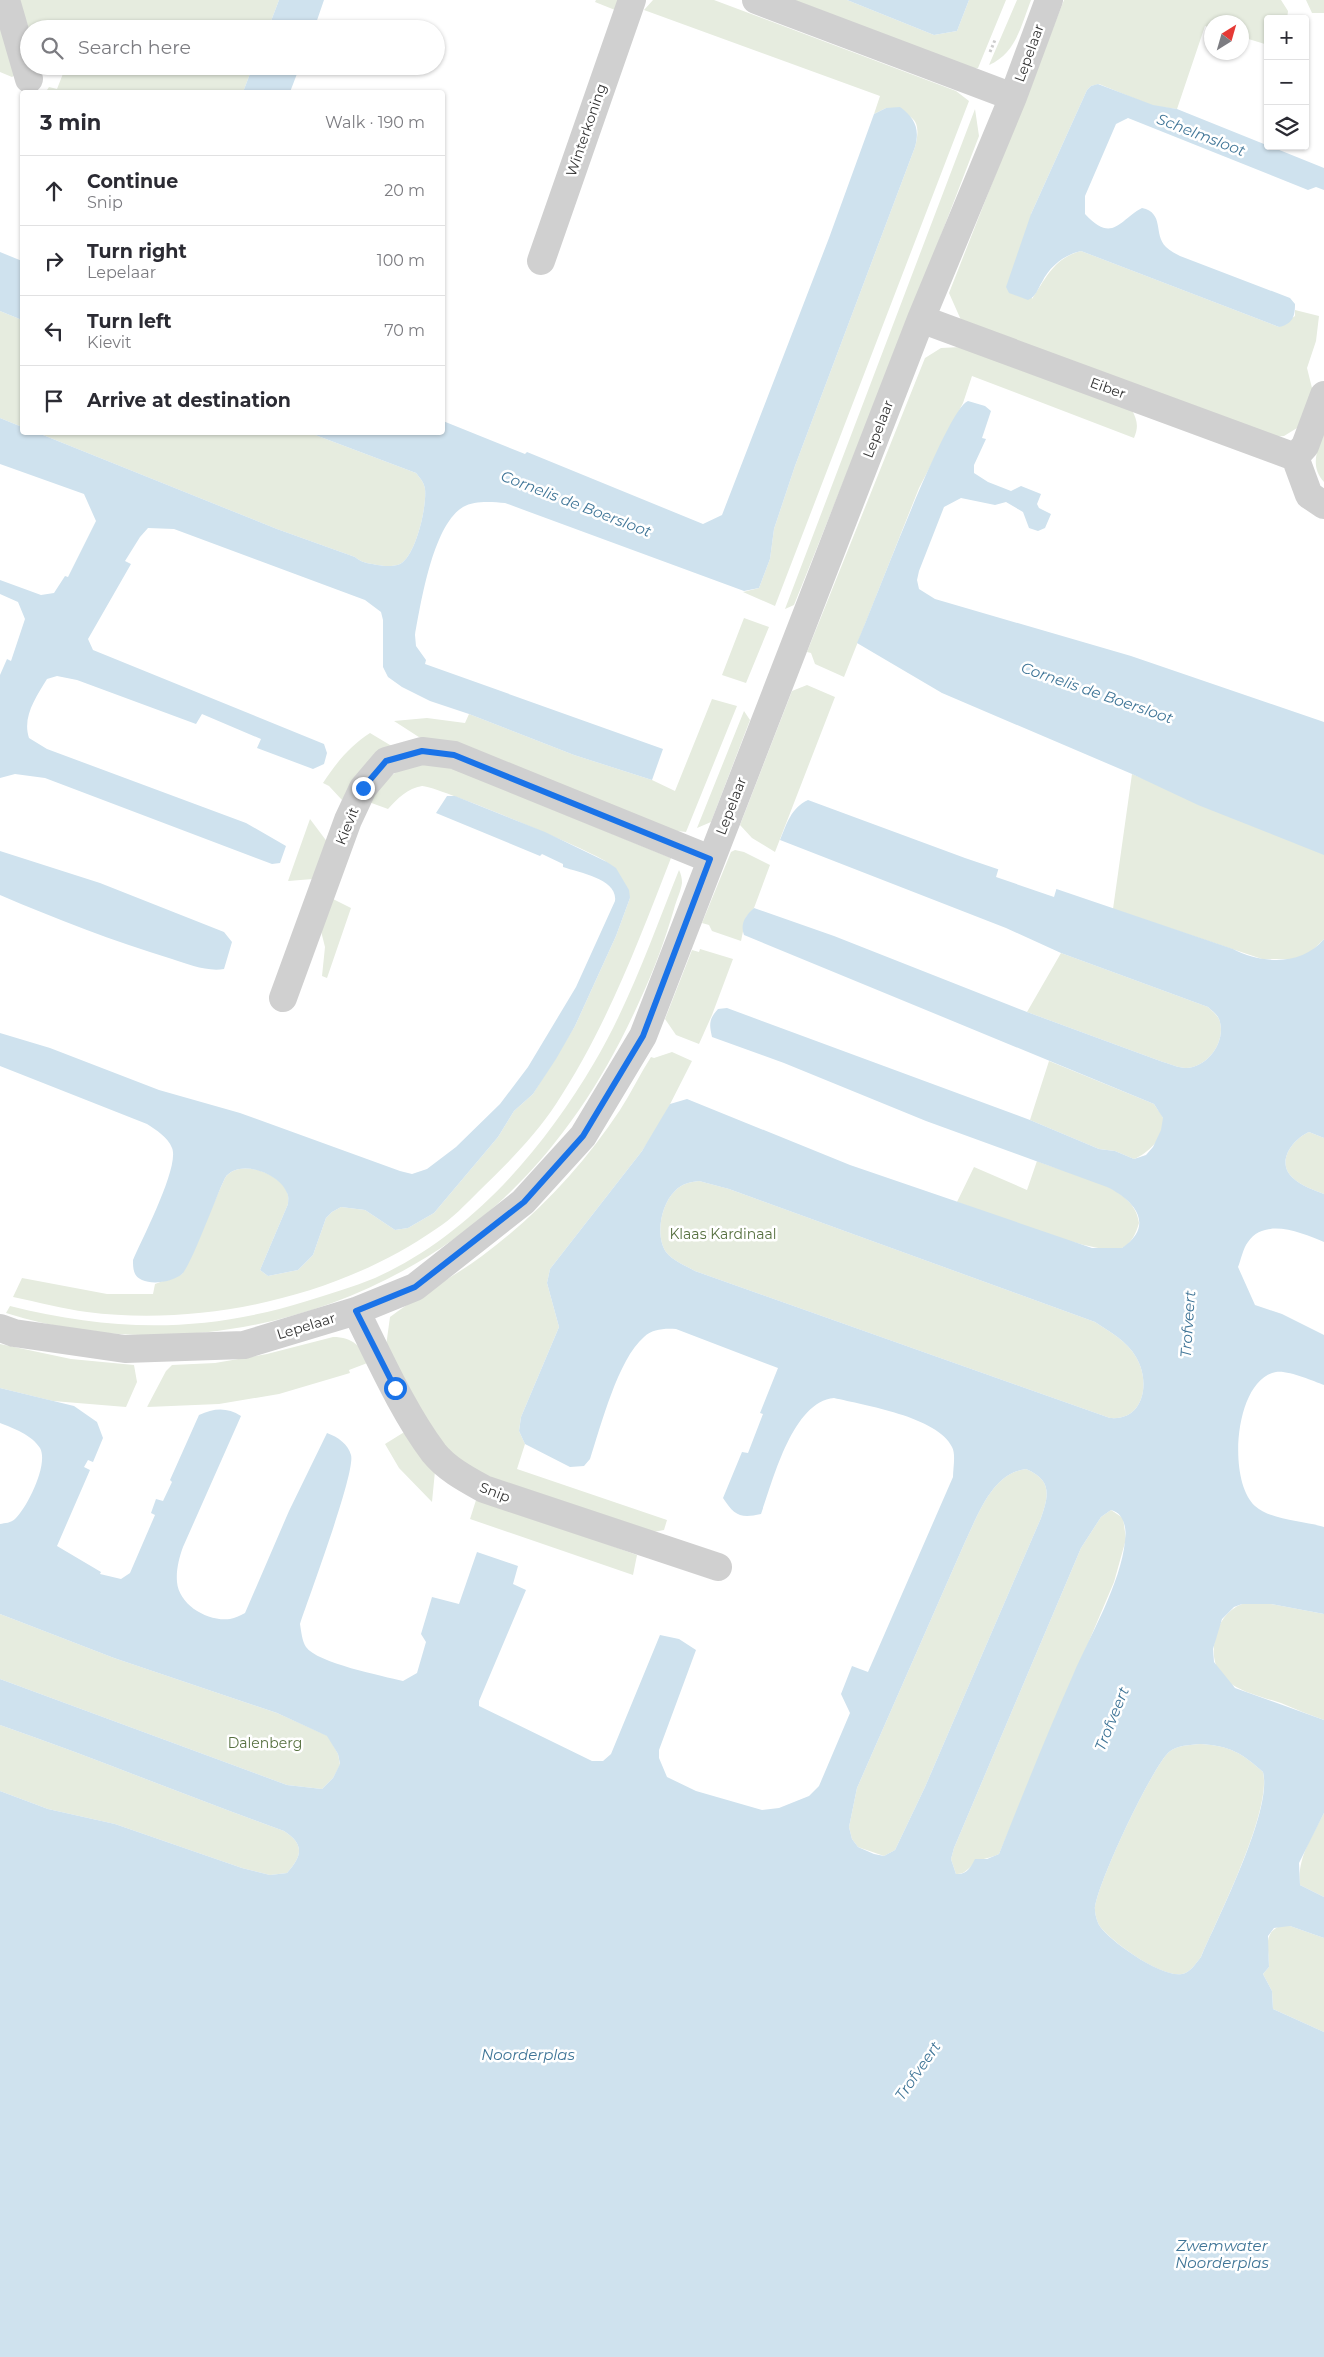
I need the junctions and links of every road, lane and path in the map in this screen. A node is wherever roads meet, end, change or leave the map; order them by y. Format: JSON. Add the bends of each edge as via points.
{"nodes":[{"id":1,"x":6,"y":0,"type":"edge"},
{"id":2,"x":632,"y":0,"type":"edge"},
{"id":3,"x":756,"y":0,"type":"edge"},
{"id":4,"x":1049,"y":0,"type":"edge"},
{"id":5,"x":20,"y":48,"type":"edge"},
{"id":6,"x":28,"y":75,"type":"edge"},
{"id":7,"x":29,"y":79,"type":"dead end"},
{"id":8,"x":1013,"y":97,"type":"junction"},
{"id":9,"x":541,"y":261,"type":"dead end"},
{"id":10,"x":921,"y":319,"type":"junction"},
{"id":11,"x":1324,"y":395,"type":"edge"},
{"id":12,"x":1294,"y":457,"type":"junction"},
{"id":13,"x":1324,"y":506,"type":"edge"},
{"id":14,"x":710,"y":859,"type":"junction"},
{"id":15,"x":282,"y":998,"type":"dead end"},
{"id":16,"x":356,"y":1311,"type":"junction"},
{"id":17,"x":0,"y":1328,"type":"edge"},
{"id":18,"x":718,"y":1568,"type":"dead end"}],
"edges":[{"from":1,"to":5,"type":"street"},
{"from":2,"to":9,"type":"street","name":"Winterkoning"},
{"from":3,"to":8,"type":"street"},
{"from":4,"to":8,"type":"street","name":"Lepelaar"},
{"from":6,"to":7,"type":"street"},
{"from":8,"to":10,"type":"street","name":"Lepelaar"},
{"from":10,"to":12,"type":"street","name":"Eiber"},
{"from":10,"to":14,"type":"street","name":"Lepelaar"},
{"from":11,"to":12,"type":"street","via":[[1305,446]]},
{"from":12,"to":13,"type":"street","via":[[1309,495]]},
{"from":14,"to":15,"type":"street","name":"Kievit","via":[[454,755],[422,751],[386,761],[363,788],[348,820]]},
{"from":14,"to":16,"type":"street","name":"Lepelaar","via":[[643,1036],[583,1136],[524,1202],[415,1287]]},
{"from":16,"to":17,"type":"street","name":"Lepelaar","via":[[244,1345],[125,1349]]},
{"from":16,"to":18,"type":"street","name":"Snip","via":[[395,1388],[435,1454],[459,1476],[484,1489]]}]}
